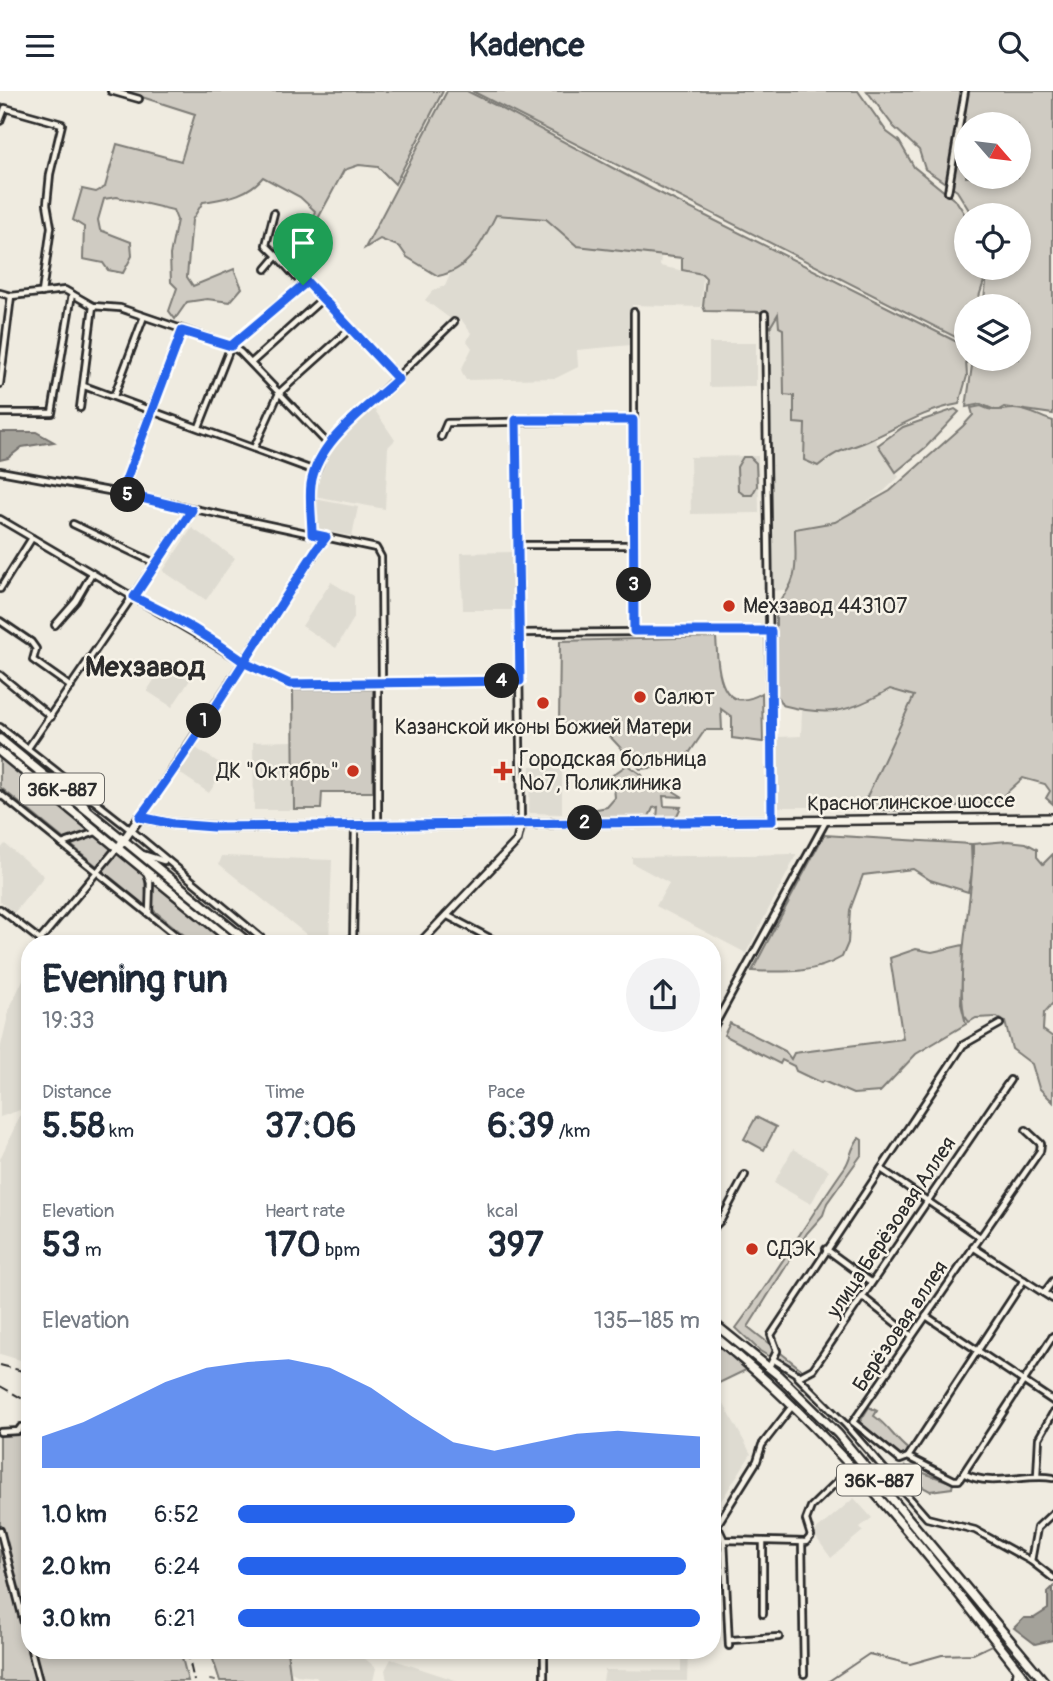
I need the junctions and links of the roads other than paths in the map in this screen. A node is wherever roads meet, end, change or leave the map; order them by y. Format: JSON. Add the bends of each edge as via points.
{"nodes":[{"id":1,"x":111,"y":91,"type":"edge"},
{"id":2,"x":965,"y":91,"type":"edge"},
{"id":3,"x":139,"y":99,"type":"dead end"},
{"id":4,"x":0,"y":121,"type":"edge"},
{"id":5,"x":948,"y":192,"type":"dead end"},
{"id":6,"x":274,"y":213,"type":"dead end"},
{"id":7,"x":277,"y":256,"type":"junction"},
{"id":8,"x":266,"y":269,"type":"dead end"},
{"id":9,"x":305,"y":284,"type":"junction"},
{"id":10,"x":0,"y":293,"type":"edge"},
{"id":11,"x":42,"y":293,"type":"junction"},
{"id":12,"x":72,"y":294,"type":"junction"},
{"id":13,"x":11,"y":296,"type":"junction"},
{"id":14,"x":322,"y":299,"type":"junction"},
{"id":15,"x":93,"y":306,"type":"junction"},
{"id":16,"x":634,"y":312,"type":"dead end"},
{"id":17,"x":765,"y":314,"type":"dead end"},
{"id":18,"x":143,"y":319,"type":"junction"},
{"id":19,"x":454,"y":322,"type":"dead end"},
{"id":20,"x":349,"y":330,"type":"junction"},
{"id":21,"x":182,"y":331,"type":"junction"},
{"id":22,"x":231,"y":346,"type":"junction"},
{"id":23,"x":251,"y":363,"type":"junction"},
{"id":24,"x":398,"y":379,"type":"junction"},
{"id":25,"x":0,"y":384,"type":"edge"},
{"id":26,"x":84,"y":386,"type":"junction"},
{"id":27,"x":279,"y":393,"type":"junction"},
{"id":28,"x":114,"y":396,"type":"junction"},
{"id":29,"x":80,"y":408,"type":"dead end"},
{"id":30,"x":151,"y":411,"type":"junction"},
{"id":31,"x":0,"y":412,"type":"edge"},
{"id":32,"x":516,"y":420,"type":"junction"},
{"id":33,"x":633,"y":420,"type":"junction"},
{"id":34,"x":200,"y":427,"type":"junction"},
{"id":35,"x":441,"y":437,"type":"dead end"},
{"id":36,"x":328,"y":444,"type":"junction"},
{"id":37,"x":254,"y":448,"type":"junction"},
{"id":38,"x":0,"y":471,"type":"edge"},
{"id":39,"x":315,"y":471,"type":"junction"},
{"id":40,"x":121,"y":493,"type":"junction"},
{"id":41,"x":192,"y":510,"type":"junction"},
{"id":42,"x":0,"y":519,"type":"edge"},
{"id":43,"x":73,"y":524,"type":"dead end"},
{"id":44,"x":312,"y":534,"type":"junction"},
{"id":45,"x":326,"y":537,"type":"junction"},
{"id":46,"x":32,"y":538,"type":"junction"},
{"id":47,"x":518,"y":545,"type":"junction"},
{"id":48,"x":634,"y":545,"type":"junction"},
{"id":49,"x":157,"y":564,"type":"junction"},
{"id":50,"x":92,"y":573,"type":"junction"},
{"id":51,"x":0,"y":589,"type":"edge"},
{"id":52,"x":134,"y":597,"type":"junction"},
{"id":53,"x":0,"y":621,"type":"edge"},
{"id":54,"x":55,"y":625,"type":"dead end"},
{"id":55,"x":634,"y":631,"type":"junction"},
{"id":56,"x":771,"y":631,"type":"junction"},
{"id":57,"x":518,"y":633,"type":"junction"},
{"id":58,"x":244,"y":662,"type":"junction"},
{"id":59,"x":0,"y":675,"type":"edge"},
{"id":60,"x":520,"y":681,"type":"junction"},
{"id":61,"x":380,"y":683,"type":"junction"},
{"id":62,"x":71,"y":687,"type":"junction"},
{"id":63,"x":51,"y":717,"type":"junction"},
{"id":64,"x":0,"y":727,"type":"edge"},
{"id":65,"x":0,"y":739,"type":"edge"},
{"id":66,"x":28,"y":748,"type":"junction"},
{"id":67,"x":0,"y":751,"type":"edge"},
{"id":68,"x":74,"y":786,"type":"junction"},
{"id":69,"x":0,"y":795,"type":"edge"},
{"id":70,"x":88,"y":810,"type":"junction"},
{"id":71,"x":140,"y":817,"type":"junction"},
{"id":72,"x":1053,"y":818,"type":"edge"},
{"id":73,"x":772,"y":821,"type":"junction"},
{"id":74,"x":825,"y":821,"type":"junction"},
{"id":75,"x":521,"y":824,"type":"junction"},
{"id":76,"x":378,"y":826,"type":"junction"},
{"id":77,"x":355,"y":827,"type":"junction"},
{"id":78,"x":131,"y":829,"type":"junction"},
{"id":79,"x":98,"y":832,"type":"junction"},
{"id":80,"x":123,"y":839,"type":"junction"},
{"id":81,"x":61,"y":844,"type":"junction"},
{"id":82,"x":118,"y":848,"type":"junction"},
{"id":83,"x":141,"y":853,"type":"junction"},
{"id":84,"x":168,"y":862,"type":"junction"},
{"id":85,"x":97,"y":873,"type":"junction"},
{"id":86,"x":147,"y":873,"type":"junction"},
{"id":87,"x":0,"y":909,"type":"edge"},
{"id":88,"x":150,"y":914,"type":"junction"},
{"id":89,"x":446,"y":915,"type":"junction"},
{"id":90,"x":34,"y":935,"type":"edge"},
{"id":91,"x":44,"y":935,"type":"edge"},
{"id":92,"x":175,"y":935,"type":"edge"},
{"id":93,"x":224,"y":935,"type":"edge"},
{"id":94,"x":239,"y":935,"type":"edge"},
{"id":95,"x":257,"y":935,"type":"edge"},
{"id":96,"x":353,"y":935,"type":"edge"},
{"id":97,"x":427,"y":935,"type":"edge"},
{"id":98,"x":484,"y":935,"type":"edge"},
{"id":99,"x":721,"y":1013,"type":"edge"},
{"id":100,"x":1000,"y":1024,"type":"dead end"},
{"id":101,"x":1010,"y":1080,"type":"dead end"},
{"id":102,"x":1026,"y":1130,"type":"dead end"},
{"id":103,"x":880,"y":1169,"type":"junction"},
{"id":104,"x":745,"y":1175,"type":"dead end"},
{"id":105,"x":926,"y":1202,"type":"junction"},
{"id":106,"x":721,"y":1220,"type":"edge"},
{"id":107,"x":979,"y":1237,"type":"junction"},
{"id":108,"x":973,"y":1247,"type":"junction"},
{"id":109,"x":826,"y":1249,"type":"junction"},
{"id":110,"x":1024,"y":1280,"type":"junction"},
{"id":111,"x":1053,"y":1281,"type":"edge"},
{"id":112,"x":871,"y":1282,"type":"junction"},
{"id":113,"x":1044,"y":1293,"type":"junction"},
{"id":114,"x":864,"y":1298,"type":"junction"},
{"id":115,"x":1053,"y":1299,"type":"edge"},
{"id":116,"x":926,"y":1316,"type":"junction"},
{"id":117,"x":721,"y":1329,"type":"edge"},
{"id":118,"x":912,"y":1336,"type":"junction"},
{"id":119,"x":1053,"y":1336,"type":"edge"},
{"id":120,"x":721,"y":1341,"type":"edge"},
{"id":121,"x":978,"y":1351,"type":"junction"},
{"id":122,"x":773,"y":1359,"type":"junction"},
{"id":123,"x":765,"y":1364,"type":"junction"},
{"id":124,"x":756,"y":1369,"type":"junction"},
{"id":125,"x":791,"y":1370,"type":"junction"},
{"id":126,"x":778,"y":1375,"type":"junction"},
{"id":127,"x":1024,"y":1382,"type":"junction"},
{"id":128,"x":771,"y":1383,"type":"junction"},
{"id":129,"x":1053,"y":1401,"type":"edge"},
{"id":130,"x":794,"y":1404,"type":"junction"},
{"id":131,"x":1053,"y":1413,"type":"edge"},
{"id":132,"x":853,"y":1422,"type":"junction"},
{"id":133,"x":846,"y":1425,"type":"junction"},
{"id":134,"x":20,"y":1427,"type":"dead end"},
{"id":135,"x":0,"y":1432,"type":"edge"},
{"id":136,"x":908,"y":1457,"type":"junction"},
{"id":137,"x":852,"y":1467,"type":"junction"},
{"id":138,"x":965,"y":1474,"type":"junction"},
{"id":139,"x":1037,"y":1476,"type":"junction"},
{"id":140,"x":1053,"y":1478,"type":"edge"},
{"id":141,"x":1053,"y":1513,"type":"edge"},
{"id":142,"x":721,"y":1519,"type":"edge"},
{"id":143,"x":0,"y":1530,"type":"edge"},
{"id":144,"x":721,"y":1534,"type":"edge"},
{"id":145,"x":724,"y":1540,"type":"junction"},
{"id":146,"x":763,"y":1541,"type":"junction"},
{"id":147,"x":804,"y":1542,"type":"junction"},
{"id":148,"x":1031,"y":1561,"type":"junction"},
{"id":149,"x":1053,"y":1578,"type":"edge"},
{"id":150,"x":21,"y":1613,"type":"edge"},
{"id":151,"x":763,"y":1614,"type":"dead end"},
{"id":152,"x":779,"y":1637,"type":"dead end"},
{"id":153,"x":33,"y":1659,"type":"edge"},
{"id":154,"x":544,"y":1659,"type":"edge"},
{"id":155,"x":1017,"y":1669,"type":"junction"},
{"id":156,"x":804,"y":1674,"type":"dead end"},
{"id":157,"x":38,"y":1681,"type":"edge"},
{"id":158,"x":544,"y":1681,"type":"edge"},
{"id":159,"x":1015,"y":1681,"type":"edge"},
{"id":160,"x":1027,"y":1681,"type":"edge"},
{"id":161,"x":1044,"y":1681,"type":"edge"}],
"edges":[{"from":1,"to":3,"type":"street"},
{"from":2,"to":5,"type":"street"},
{"from":4,"to":11,"type":"street","via":[[5,108],[62,124],[50,174],[47,204],[51,227]]},
{"from":6,"to":7,"type":"street","via":[[266,245]]},
{"from":7,"to":8,"type":"street"},
{"from":7,"to":9,"type":"street"},
{"from":9,"to":14,"type":"street"},
{"from":9,"to":22,"type":"street"},
{"from":10,"to":13,"type":"street"},
{"from":11,"to":12,"type":"street","via":[[65,290]]},
{"from":11,"to":13,"type":"street"},
{"from":12,"to":15,"type":"street"},
{"from":12,"to":31,"type":"street","via":[[52,413]]},
{"from":13,"to":25,"type":"street"},
{"from":14,"to":20,"type":"street"},
{"from":14,"to":23,"type":"street"},
{"from":15,"to":18,"type":"street","via":[[120,308]]},
{"from":15,"to":26,"type":"street"},
{"from":16,"to":33,"type":"street"},
{"from":17,"to":56,"type":"street"},
{"from":18,"to":21,"type":"street"},
{"from":18,"to":28,"type":"street"},
{"from":19,"to":24,"type":"street"},
{"from":20,"to":24,"type":"street"},
{"from":20,"to":27,"type":"street"},
{"from":21,"to":22,"type":"street"},
{"from":21,"to":30,"type":"street"},
{"from":22,"to":23,"type":"street"},
{"from":22,"to":34,"type":"street"},
{"from":23,"to":27,"type":"street"},
{"from":24,"to":36,"type":"street"},
{"from":26,"to":28,"type":"street"},
{"from":26,"to":29,"type":"street"},
{"from":27,"to":36,"type":"street"},
{"from":27,"to":37,"type":"street"},
{"from":28,"to":30,"type":"street"},
{"from":30,"to":34,"type":"street"},
{"from":30,"to":40,"type":"street"},
{"from":32,"to":33,"type":"street"},
{"from":32,"to":35,"type":"street","via":[[447,423]]},
{"from":32,"to":47,"type":"street"},
{"from":33,"to":48,"type":"street"},
{"from":34,"to":37,"type":"street"},
{"from":36,"to":39,"type":"street"},
{"from":37,"to":39,"type":"street"},
{"from":38,"to":40,"type":"street"},
{"from":39,"to":44,"type":"street"},
{"from":40,"to":41,"type":"street"},
{"from":41,"to":44,"type":"street"},
{"from":41,"to":49,"type":"street"},
{"from":42,"to":46,"type":"street"},
{"from":43,"to":49,"type":"street"},
{"from":44,"to":45,"type":"street"},
{"from":45,"to":58,"type":"street"},
{"from":45,"to":61,"type":"street","via":[[376,548],[381,557]]},
{"from":46,"to":50,"type":"street"},
{"from":46,"to":51,"type":"street"},
{"from":47,"to":48,"type":"street"},
{"from":47,"to":57,"type":"street"},
{"from":48,"to":55,"type":"street"},
{"from":49,"to":52,"type":"street"},
{"from":50,"to":52,"type":"street"},
{"from":50,"to":54,"type":"street"},
{"from":52,"to":58,"type":"street"},
{"from":52,"to":62,"type":"street"},
{"from":53,"to":62,"type":"street","via":[[31,642],[36,649],[33,660]]},
{"from":55,"to":56,"type":"street"},
{"from":55,"to":57,"type":"street"},
{"from":56,"to":73,"type":"street"},
{"from":57,"to":60,"type":"street"},
{"from":58,"to":61,"type":"street","via":[[290,684]]},
{"from":58,"to":71,"type":"street"},
{"from":59,"to":63,"type":"street"},
{"from":60,"to":61,"type":"street"},
{"from":60,"to":75,"type":"street"},
{"from":61,"to":76,"type":"street"},
{"from":62,"to":63,"type":"street"},
{"from":63,"to":66,"type":"street"},
{"from":64,"to":66,"type":"street"},
{"from":65,"to":70,"type":"main road","number":"36К-887"},
{"from":66,"to":68,"type":"street"},
{"from":67,"to":79,"type":"main road","number":"36К-887"},
{"from":68,"to":70,"type":"street"},
{"from":68,"to":78,"type":"street"},
{"from":69,"to":81,"type":"street"},
{"from":70,"to":80,"type":"main road","number":"36К-887"},
{"from":71,"to":77,"type":"main road","name":"Красноглинское шоссе","via":[[189,826]]},
{"from":71,"to":78,"type":"main road"},
{"from":72,"to":74,"type":"main road","name":"Красноглинское шоссе"},
{"from":73,"to":74,"type":"main road","name":"Красноглинское шоссе"},
{"from":73,"to":75,"type":"main road","name":"Красноглинское шоссе"},
{"from":74,"to":99,"type":"street"},
{"from":75,"to":76,"type":"main road","name":"Красноглинское шоссе"},
{"from":75,"to":89,"type":"street","via":[[516,841]]},
{"from":76,"to":77,"type":"main road","name":"Красноглинское шоссе"},
{"from":77,"to":96,"type":"street"},
{"from":78,"to":80,"type":"main road"},
{"from":78,"to":84,"type":"street"},
{"from":79,"to":81,"type":"street"},
{"from":79,"to":82,"type":"main road","number":"36К-887"},
{"from":80,"to":82,"type":"main road"},
{"from":80,"to":83,"type":"main road","number":"36К-887"},
{"from":81,"to":85,"type":"street"},
{"from":82,"to":85,"type":"street"},
{"from":82,"to":86,"type":"main road","number":"36К-887"},
{"from":83,"to":84,"type":"street"},
{"from":83,"to":94,"type":"main road","number":"36К-887"},
{"from":84,"to":95,"type":"street"},
{"from":85,"to":88,"type":"street"},
{"from":85,"to":91,"type":"street"},
{"from":86,"to":88,"type":"street"},
{"from":86,"to":93,"type":"main road","number":"36К-887"},
{"from":87,"to":90,"type":"street"},
{"from":88,"to":92,"type":"street"},
{"from":89,"to":97,"type":"street"},
{"from":89,"to":98,"type":"street"},
{"from":100,"to":103,"type":"street","via":[[963,1045]]},
{"from":101,"to":105,"type":"street","name":"улица Берёзовая Аллея"},
{"from":102,"to":107,"type":"street","name":"Берёзовая аллея","via":[[1041,1148]]},
{"from":103,"to":105,"type":"street"},
{"from":103,"to":109,"type":"street"},
{"from":104,"to":106,"type":"street"},
{"from":105,"to":107,"type":"street"},
{"from":105,"to":112,"type":"street","name":"улица Берёзовая Аллея"},
{"from":107,"to":108,"type":"street","name":"Берёзовая аллея"},
{"from":108,"to":110,"type":"street"},
{"from":108,"to":116,"type":"street","name":"Берёзовая аллея"},
{"from":109,"to":112,"type":"street"},
{"from":109,"to":122,"type":"street","via":[[771,1335],[777,1351]]},
{"from":110,"to":113,"type":"street"},
{"from":110,"to":121,"type":"street"},
{"from":111,"to":113,"type":"street"},
{"from":112,"to":114,"type":"street","name":"улица Берёзовая Аллея"},
{"from":113,"to":115,"type":"street"},
{"from":114,"to":118,"type":"street"},
{"from":114,"to":125,"type":"street","name":"улица Берёзовая Аллея","via":[[808,1374],[800,1376]]},
{"from":116,"to":118,"type":"street","name":"Берёзовая аллея"},
{"from":116,"to":121,"type":"street"},
{"from":117,"to":123,"type":"main road","number":"36К-887"},
{"from":118,"to":132,"type":"street","name":"Берёзовая аллея"},
{"from":119,"to":127,"type":"street"},
{"from":120,"to":124,"type":"main road","number":"36К-887"},
{"from":121,"to":127,"type":"street"},
{"from":121,"to":136,"type":"street"},
{"from":122,"to":123,"type":"street"},
{"from":122,"to":125,"type":"street"},
{"from":123,"to":124,"type":"main road"},
{"from":123,"to":126,"type":"main road","number":"36К-887"},
{"from":124,"to":128,"type":"main road","number":"36К-887"},
{"from":125,"to":133,"type":"street"},
{"from":126,"to":128,"type":"main road"},
{"from":126,"to":161,"type":"main road","number":"36К-887","via":[[838,1434]]},
{"from":127,"to":129,"type":"street"},
{"from":127,"to":138,"type":"street"},
{"from":128,"to":130,"type":"main road","number":"36К-887"},
{"from":130,"to":137,"type":"main road","number":"36К-887"},
{"from":130,"to":142,"type":"street","via":[[762,1445]]},
{"from":131,"to":139,"type":"street","via":[[1039,1438]]},
{"from":132,"to":133,"type":"street"},
{"from":132,"to":136,"type":"street","via":[[890,1454],[900,1460]]},
{"from":133,"to":148,"type":"street","via":[[927,1518],[975,1530]]},
{"from":134,"to":135,"type":"street"},
{"from":136,"to":138,"type":"street","via":[[954,1480]]},
{"from":137,"to":147,"type":"street","via":[[814,1501],[807,1516],[811,1536]]},
{"from":137,"to":155,"type":"main road","number":"36К-887"},
{"from":138,"to":139,"type":"street","via":[[982,1480]]},
{"from":139,"to":140,"type":"street"},
{"from":141,"to":148,"type":"street","via":[[1037,1528]]},
{"from":143,"to":150,"type":"street"},
{"from":144,"to":145,"type":"street"},
{"from":145,"to":146,"type":"street"},
{"from":145,"to":152,"type":"street","via":[[730,1643]]},
{"from":146,"to":147,"type":"street"},
{"from":146,"to":151,"type":"street"},
{"from":147,"to":156,"type":"street"},
{"from":148,"to":149,"type":"street"},
{"from":153,"to":157,"type":"street"},
{"from":154,"to":158,"type":"street"},
{"from":155,"to":159,"type":"street"},
{"from":155,"to":160,"type":"main road"}]}
